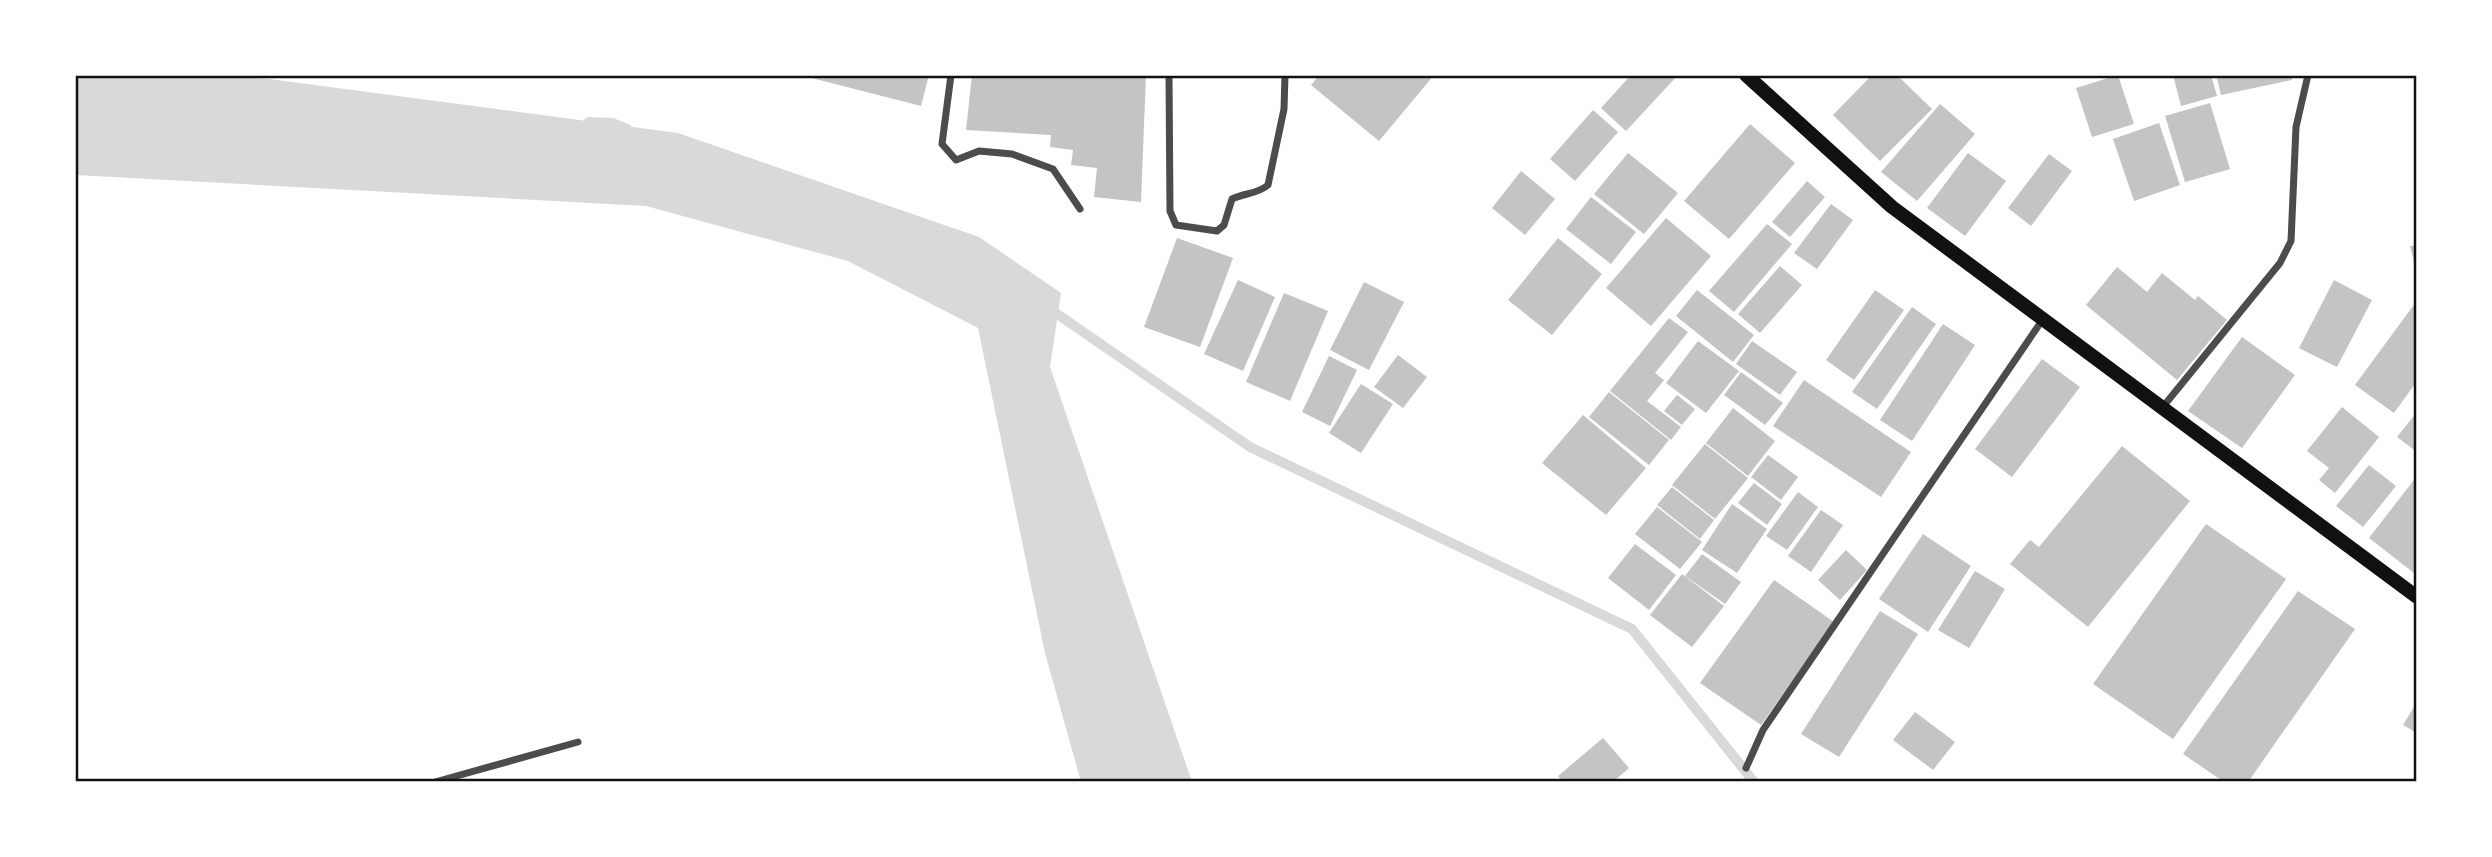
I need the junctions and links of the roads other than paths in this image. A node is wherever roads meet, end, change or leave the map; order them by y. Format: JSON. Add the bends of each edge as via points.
{"nodes":[{"id":1,"x":951,"y":75,"type":"edge"},
{"id":2,"x":1168,"y":75,"type":"edge"},
{"id":3,"x":1285,"y":75,"type":"edge"},
{"id":4,"x":1746,"y":75,"type":"edge"},
{"id":5,"x":2308,"y":75,"type":"edge"},
{"id":6,"x":1080,"y":209,"type":"dead end"},
{"id":7,"x":2043,"y":319,"type":"junction"},
{"id":8,"x":2162,"y":408,"type":"junction"},
{"id":9,"x":2417,"y":597,"type":"edge"},
{"id":10,"x":578,"y":742,"type":"dead end"},
{"id":11,"x":1746,"y":768,"type":"dead end"},
{"id":12,"x":435,"y":782,"type":"edge"}],
"edges":[{"from":1,"to":6,"type":"street","via":[[942,144],[956,160],[979,151],[1012,153],[1053,170]]},
{"from":2,"to":3,"type":"street","via":[[1170,211],[1176,225],[1217,231],[1224,225],[1232,199],[1268,185],[1284,109]]},
{"from":4,"to":7,"type":"main road","via":[[1892,207]]},
{"from":5,"to":8,"type":"street","via":[[2296,127],[2291,241],[2280,263]]},
{"from":7,"to":8,"type":"main road"},
{"from":7,"to":11,"type":"street","via":[[1763,730]]},
{"from":8,"to":9,"type":"main road"},
{"from":10,"to":12,"type":"street"}]}
